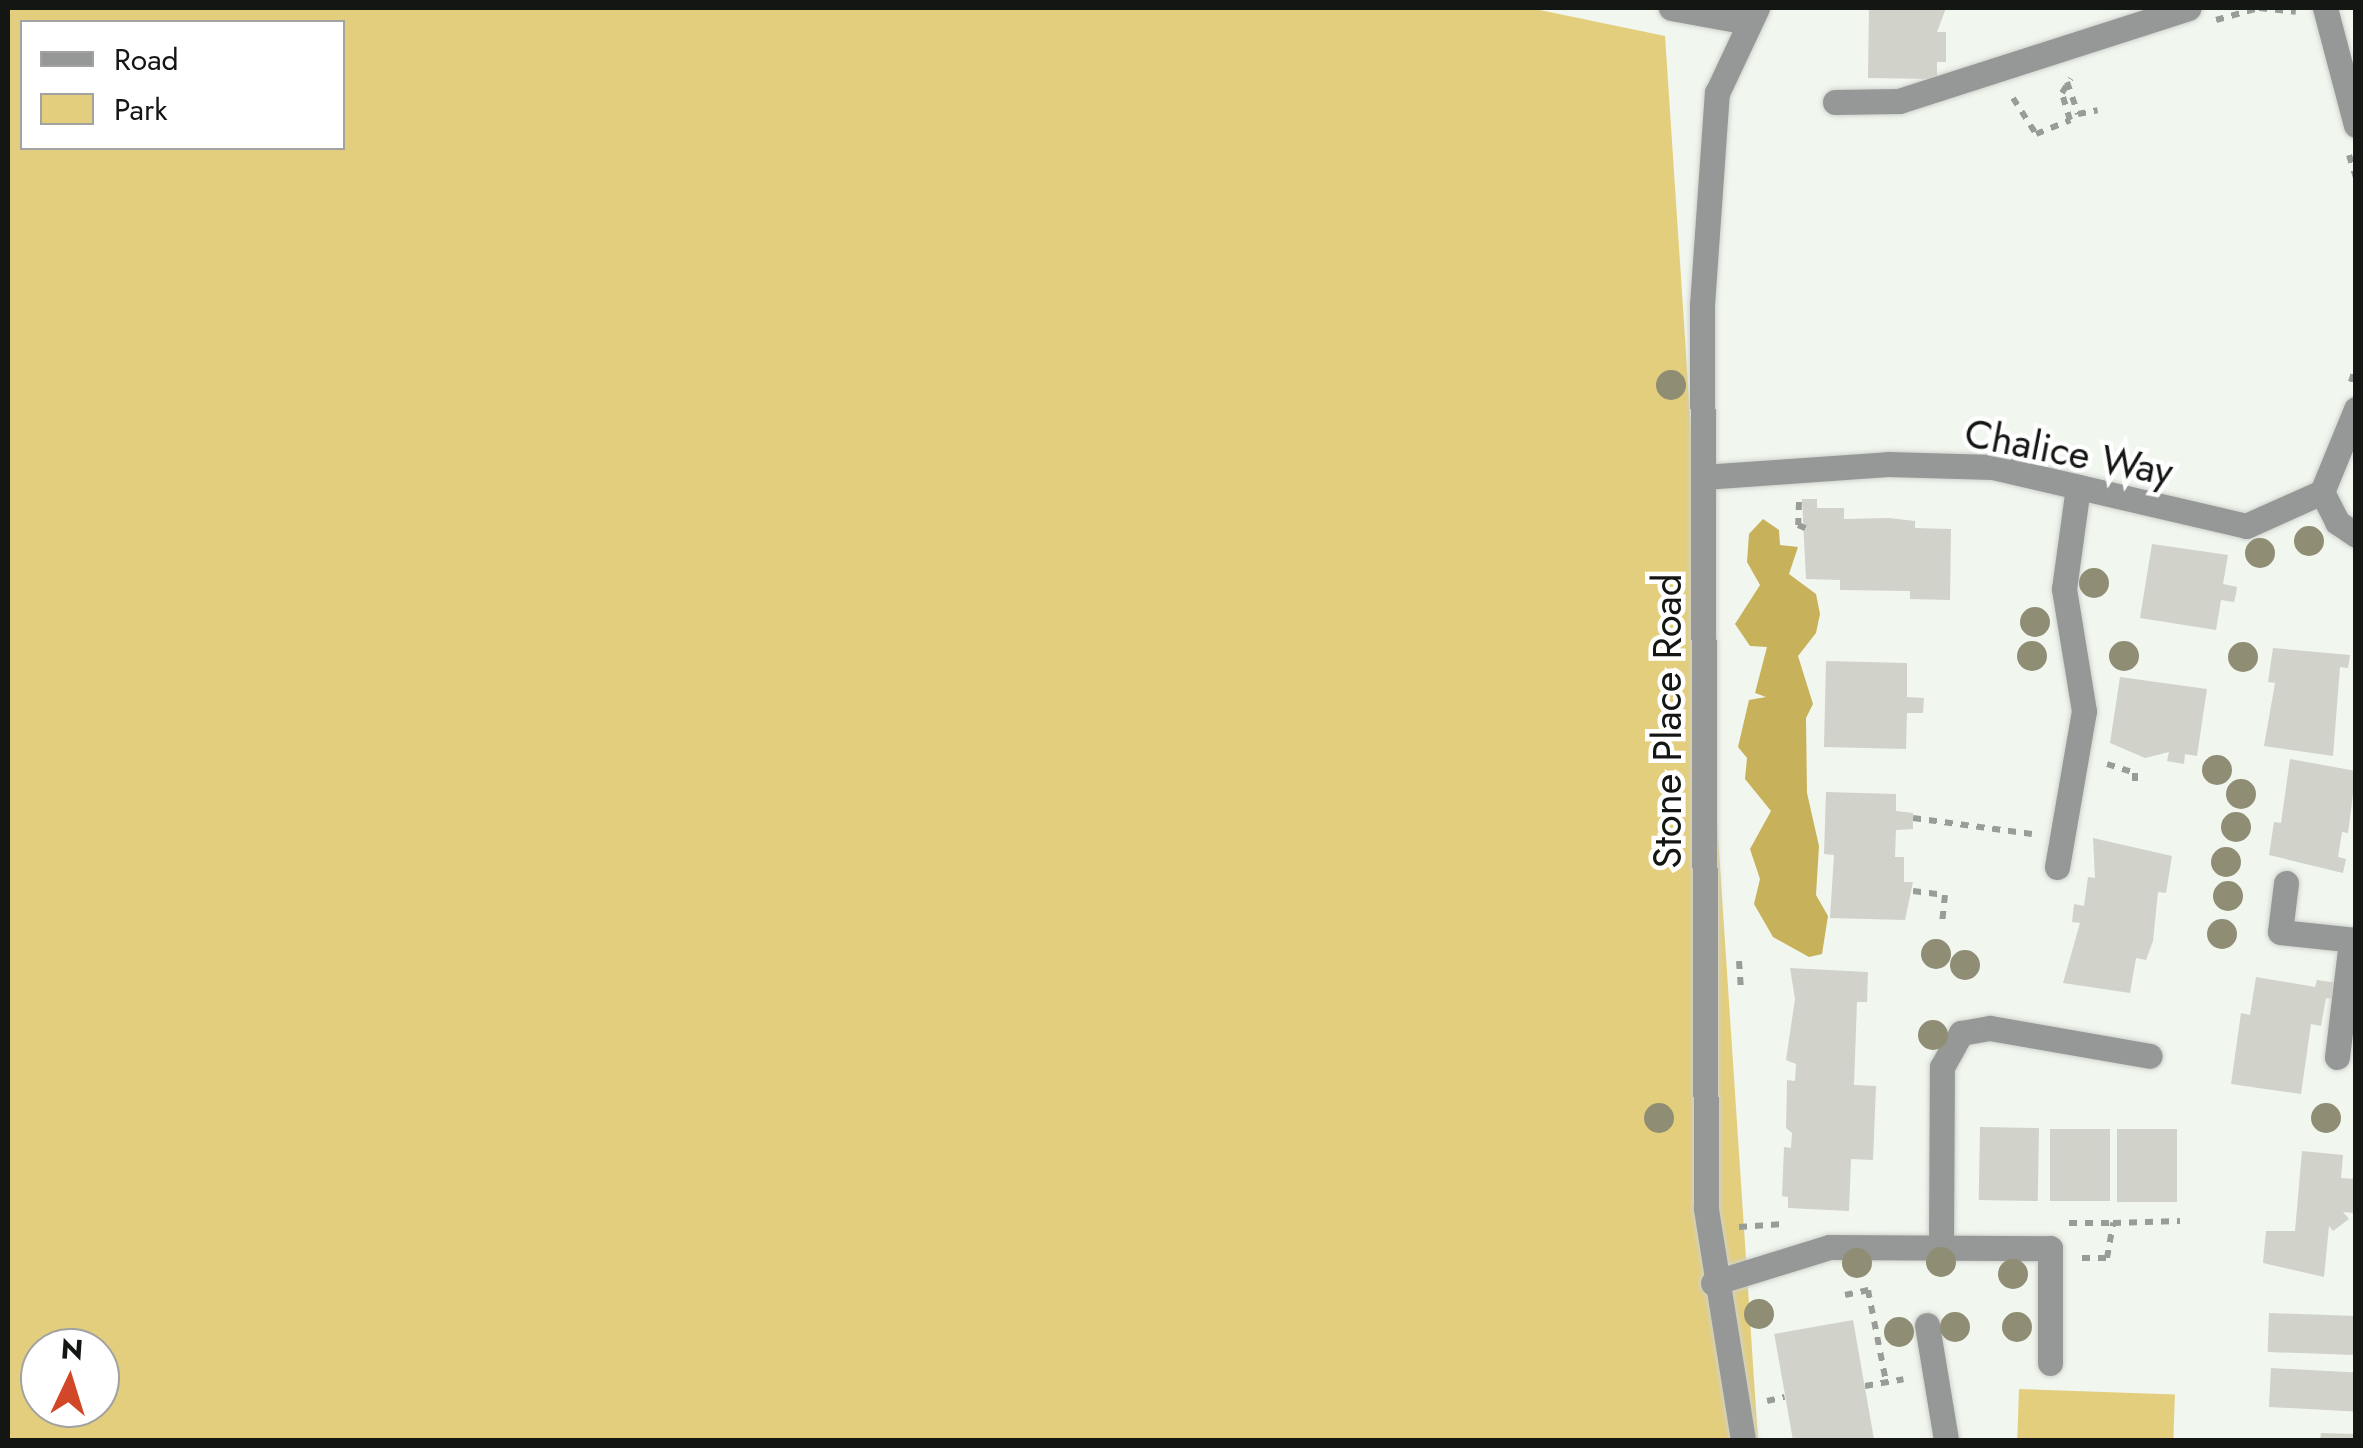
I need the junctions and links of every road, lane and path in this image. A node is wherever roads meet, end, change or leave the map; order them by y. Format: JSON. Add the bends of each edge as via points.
{"nodes":[{"id":1,"x":1670,"y":8,"type":"edge"},
{"id":2,"x":2316,"y":12,"type":"edge"},
{"id":3,"x":2199,"y":14,"type":"edge"},
{"id":4,"x":1752,"y":15,"type":"edge"},
{"id":5,"x":2056,"y":52,"type":"junction"},
{"id":6,"x":2078,"y":71,"type":"dead end"},
{"id":7,"x":2068,"y":84,"type":"junction"},
{"id":8,"x":2003,"y":94,"type":"dead end"},
{"id":9,"x":1835,"y":102,"type":"dead end"},
{"id":10,"x":2098,"y":110,"type":"dead end"},
{"id":11,"x":2351,"y":134,"type":"edge"},
{"id":12,"x":2356,"y":178,"type":"edge"},
{"id":13,"x":2356,"y":409,"type":"edge"},
{"id":14,"x":1704,"y":477,"type":"junction"},
{"id":15,"x":2078,"y":487,"type":"junction"},
{"id":16,"x":2322,"y":492,"type":"junction"},
{"id":17,"x":2356,"y":535,"type":"edge"},
{"id":18,"x":2099,"y":754,"type":"dead end"},
{"id":19,"x":2135,"y":787,"type":"dead end"},
{"id":20,"x":1913,"y":818,"type":"dead end"},
{"id":21,"x":2039,"y":820,"type":"dead end"},
{"id":22,"x":2036,"y":834,"type":"junction"},
{"id":23,"x":2062,"y":838,"type":"junction"},
{"id":24,"x":2057,"y":867,"type":"dead end"},
{"id":25,"x":2286,"y":882,"type":"dead end"},
{"id":26,"x":1913,"y":891,"type":"dead end"},
{"id":27,"x":1942,"y":924,"type":"dead end"},
{"id":28,"x":2352,"y":946,"type":"edge"},
{"id":29,"x":2150,"y":1056,"type":"dead end"},
{"id":30,"x":2337,"y":1057,"type":"dead end"},
{"id":31,"x":1941,"y":1247,"type":"junction"},
{"id":32,"x":1712,"y":1283,"type":"junction"},
{"id":33,"x":1846,"y":1295,"type":"dead end"},
{"id":34,"x":1927,"y":1325,"type":"dead end"},
{"id":35,"x":2050,"y":1363,"type":"dead end"},
{"id":36,"x":1886,"y":1382,"type":"dead end"},
{"id":37,"x":1743,"y":1440,"type":"edge"},
{"id":38,"x":1946,"y":1440,"type":"edge"}],
"edges":[{"from":1,"to":4,"type":"street"},
{"from":2,"to":3,"type":"path"},
{"from":2,"to":11,"type":"street"},
{"from":3,"to":5,"type":"street"},
{"from":4,"to":14,"type":"street","name":"Stone Place Road","via":[[1724,68],[1716,104],[1703,280]]},
{"from":5,"to":7,"type":"path"},
{"from":5,"to":9,"type":"street","via":[[1899,101]]},
{"from":6,"to":7,"type":"path"},
{"from":7,"to":8,"type":"path","via":[[2062,93],[2070,120],[2036,134],[2022,106]]},
{"from":7,"to":10,"type":"path","via":[[2078,114]]},
{"from":11,"to":12,"type":"path"},
{"from":13,"to":16,"type":"street"},
{"from":14,"to":15,"type":"street","name":"Chalice Way","via":[[1888,464],[1993,467]]},
{"from":14,"to":32,"type":"street","name":"Stone Place Road","via":[[1706,1208]]},
{"from":15,"to":16,"type":"street","name":"Chalice Way","via":[[2246,526]]},
{"from":15,"to":23,"type":"street","via":[[2064,589],[2084,711]]},
{"from":16,"to":17,"type":"street","via":[[2338,522]]},
{"from":18,"to":19,"type":"path","via":[[2113,768],[2134,773]]},
{"from":20,"to":22,"type":"path"},
{"from":21,"to":22,"type":"path"},
{"from":22,"to":23,"type":"path"},
{"from":23,"to":24,"type":"street"},
{"from":25,"to":28,"type":"street","via":[[2280,932]]},
{"from":26,"to":27,"type":"path","via":[[1945,895]]},
{"from":28,"to":30,"type":"street"},
{"from":29,"to":31,"type":"street","via":[[1990,1028],[1961,1033],[1942,1067]]},
{"from":31,"to":32,"type":"street","via":[[1829,1247]]},
{"from":31,"to":35,"type":"street","via":[[2050,1248]]},
{"from":32,"to":37,"type":"street","name":"Stone Place Road"},
{"from":33,"to":36,"type":"path","via":[[1868,1290]]},
{"from":34,"to":38,"type":"street"}]}
